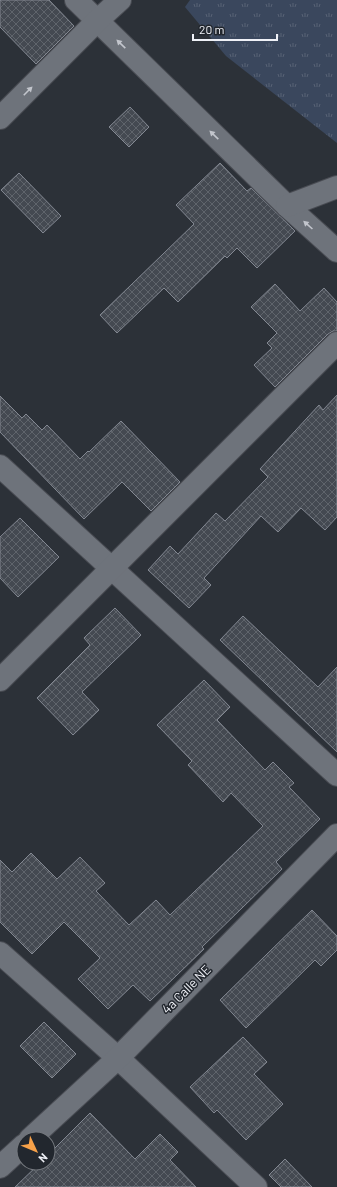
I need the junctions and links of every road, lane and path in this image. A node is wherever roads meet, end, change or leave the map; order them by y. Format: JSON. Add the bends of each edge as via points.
{"nodes":[{"id":1,"x":76,"y":0,"type":"edge"},
{"id":2,"x":120,"y":0,"type":"edge"},
{"id":3,"x":97,"y":21,"type":"junction"},
{"id":4,"x":0,"y":118,"type":"edge"},
{"id":5,"x":337,"y":187,"type":"edge"},
{"id":6,"x":287,"y":206,"type":"junction"},
{"id":7,"x":337,"y":251,"type":"edge"},
{"id":8,"x":337,"y":343,"type":"edge"},
{"id":9,"x":0,"y":466,"type":"edge"},
{"id":10,"x":112,"y":568,"type":"junction"},
{"id":11,"x":0,"y":680,"type":"edge"},
{"id":12,"x":337,"y":775,"type":"edge"},
{"id":13,"x":337,"y":835,"type":"edge"},
{"id":14,"x":0,"y":953,"type":"edge"},
{"id":15,"x":118,"y":1058,"type":"junction"},
{"id":16,"x":39,"y":1131,"type":"edge"},
{"id":17,"x":16,"y":1152,"type":"edge"},
{"id":18,"x":0,"y":1167,"type":"edge"},
{"id":19,"x":256,"y":1187,"type":"edge"}],
"edges":[{"from":1,"to":3,"type":"street"},
{"from":2,"to":3,"type":"street"},
{"from":4,"to":3,"type":"street","one_way":true},
{"from":6,"to":3,"type":"street","one_way":true},
{"from":5,"to":6,"type":"street"},
{"from":7,"to":6,"type":"street","one_way":true},
{"from":8,"to":10,"type":"street"},
{"from":9,"to":10,"type":"street"},
{"from":10,"to":11,"type":"street"},
{"from":10,"to":12,"type":"street"},
{"from":13,"to":15,"type":"street","name":"4a Calle NE"},
{"from":14,"to":15,"type":"street"},
{"from":15,"to":16,"type":"street","name":"4a Calle NE"},
{"from":15,"to":19,"type":"street"},
{"from":17,"to":18,"type":"street"}]}
